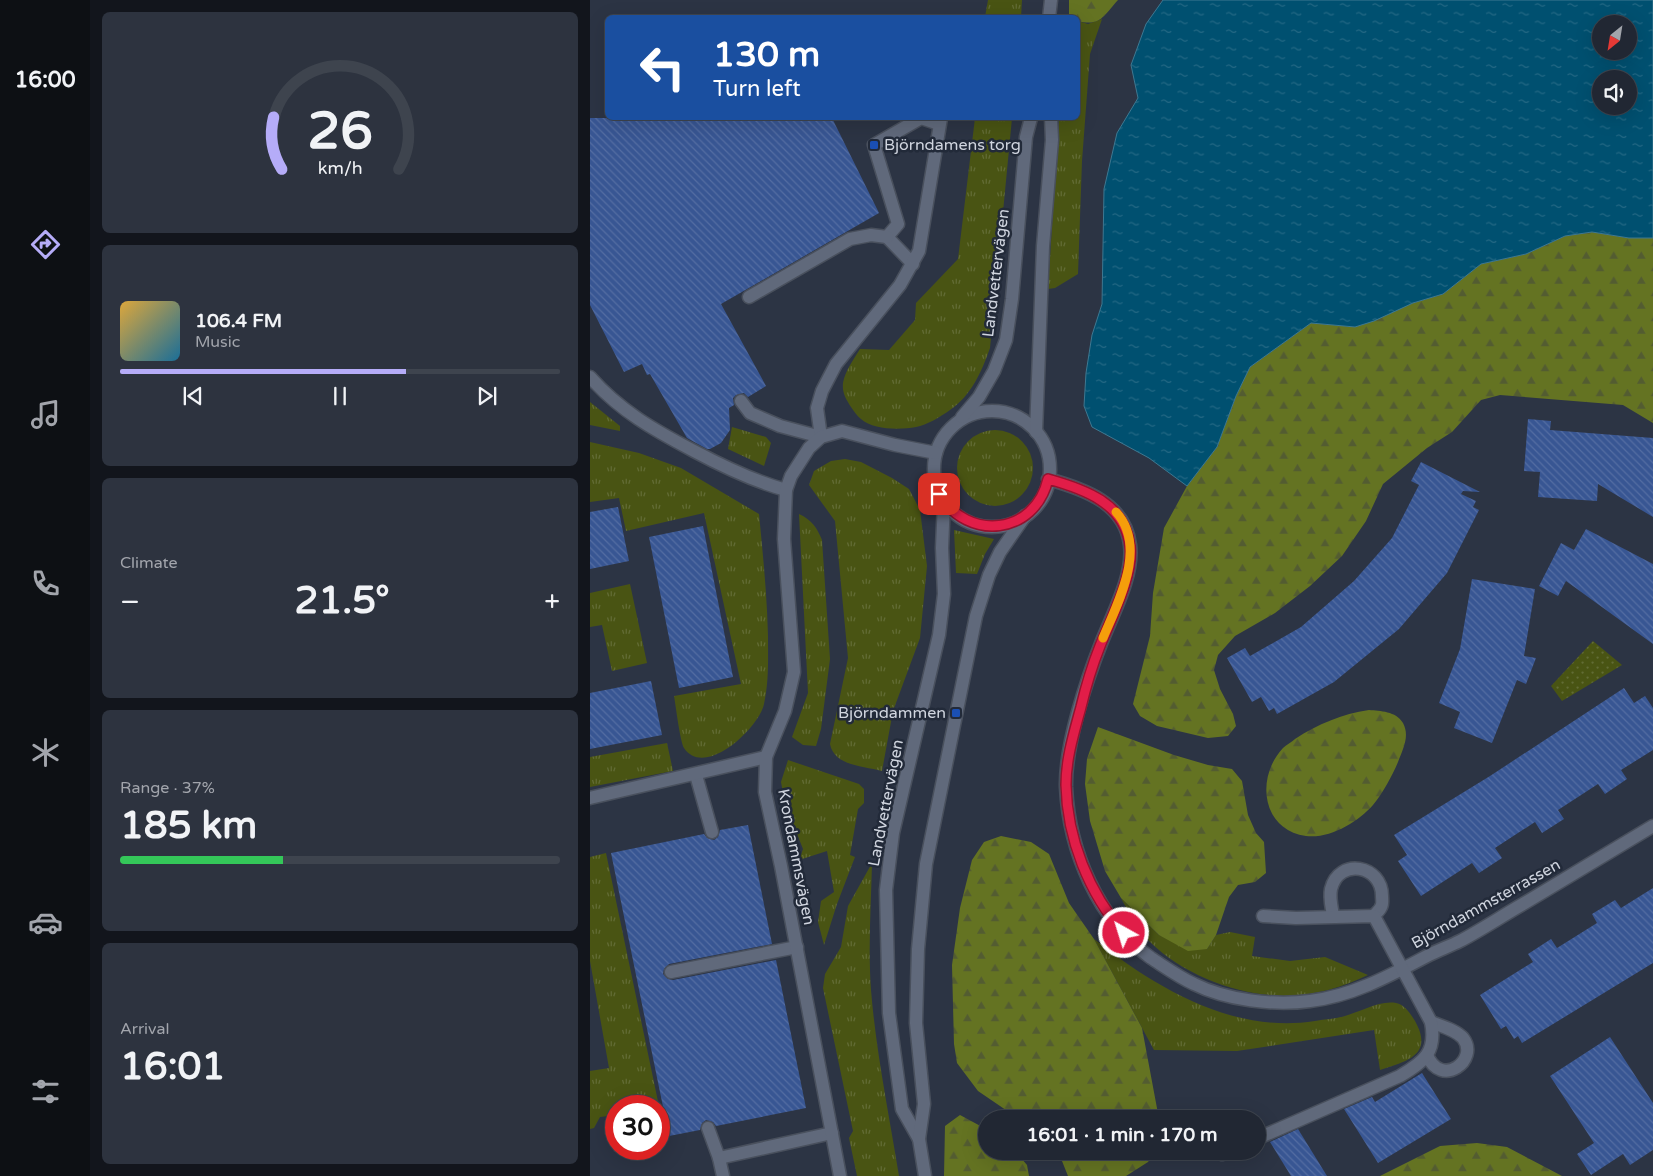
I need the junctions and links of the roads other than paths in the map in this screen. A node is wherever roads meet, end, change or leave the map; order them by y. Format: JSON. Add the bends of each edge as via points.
{"nodes":[{"id":1,"x":1051,"y":0,"type":"edge"},
{"id":2,"x":1049,"y":15,"type":"edge"},
{"id":3,"x":918,"y":120,"type":"edge"},
{"id":4,"x":1030,"y":120,"type":"edge"},
{"id":5,"x":1051,"y":120,"type":"edge"},
{"id":6,"x":940,"y":121,"type":"edge"},
{"id":7,"x":887,"y":238,"type":"junction"},
{"id":8,"x":913,"y":264,"type":"junction"},
{"id":9,"x":749,"y":297,"type":"dead end"},
{"id":10,"x":590,"y":378,"type":"edge"},
{"id":11,"x":741,"y":401,"type":"dead end"},
{"id":12,"x":959,"y":421,"type":"junction"},
{"id":13,"x":1036,"y":432,"type":"junction"},
{"id":14,"x":820,"y":436,"type":"junction"},
{"id":15,"x":936,"y":453,"type":"junction"},
{"id":16,"x":1048,"y":479,"type":"junction"},
{"id":17,"x":786,"y":490,"type":"junction"},
{"id":18,"x":944,"y":501,"type":"junction"},
{"id":19,"x":1025,"y":516,"type":"junction"},
{"id":20,"x":766,"y":757,"type":"junction"},
{"id":21,"x":696,"y":775,"type":"junction"},
{"id":22,"x":590,"y":798,"type":"edge"},
{"id":23,"x":1653,"y":826,"type":"edge"},
{"id":24,"x":712,"y":832,"type":"dead end"},
{"id":25,"x":1264,"y":916,"type":"dead end"},
{"id":26,"x":1333,"y":916,"type":"junction"},
{"id":27,"x":1374,"y":916,"type":"junction"},
{"id":28,"x":797,"y":947,"type":"junction"},
{"id":29,"x":1403,"y":968,"type":"junction"},
{"id":30,"x":671,"y":972,"type":"dead end"},
{"id":31,"x":1431,"y":1022,"type":"junction"},
{"id":32,"x":1428,"y":1055,"type":"junction"},
{"id":33,"x":708,"y":1128,"type":"dead end"},
{"id":34,"x":832,"y":1133,"type":"junction"},
{"id":35,"x":1266,"y":1135,"type":"edge"},
{"id":36,"x":919,"y":1139,"type":"junction"},
{"id":37,"x":719,"y":1158,"type":"junction"},
{"id":38,"x":723,"y":1176,"type":"edge"},
{"id":39,"x":840,"y":1176,"type":"edge"},
{"id":40,"x":925,"y":1176,"type":"edge"}],
"edges":[{"from":1,"to":2,"type":"street"},
{"from":3,"to":7,"type":"street","via":[[874,145],[898,224]]},
{"from":4,"to":12,"type":"street","name":"Landvettervägen","via":[[1006,340],[979,397]]},
{"from":5,"to":13,"type":"street"},
{"from":6,"to":8,"type":"street","via":[[923,236]]},
{"from":7,"to":8,"type":"street"},
{"from":7,"to":9,"type":"street","via":[[871,235],[850,239]]},
{"from":8,"to":14,"type":"street","via":[[900,285],[836,364],[817,408]]},
{"from":10,"to":17,"type":"street","via":[[606,396],[665,436],[738,474]]},
{"from":11,"to":14,"type":"street","via":[[750,413],[780,426]]},
{"from":12,"to":13,"type":"street","via":[[983,412],[1000,412],[1016,416]]},
{"from":12,"to":15,"type":"street","via":[[945,435]]},
{"from":13,"to":16,"type":"street","via":[[1048,458]]},
{"from":14,"to":15,"type":"street","via":[[842,431]]},
{"from":14,"to":17,"type":"street","name":"Krondammsvägen","via":[[796,466]]},
{"from":15,"to":18,"type":"street","via":[[934,478]]},
{"from":16,"to":19,"type":"street","via":[[1040,500]]},
{"from":16,"to":29,"type":"street","name":"Björndammsterrassen","via":[[1087,491],[1102,500],[1118,514],[1130,546],[1125,585],[1086,687],[1070,747],[1066,784],[1069,815],[1078,851],[1088,879],[1112,919],[1137,948],[1187,980],[1227,995],[1256,1001],[1309,1002],[1350,993]]},
{"from":17,"to":20,"type":"street","name":"Krondammsvägen","via":[[784,539],[794,672],[784,711]]},
{"from":18,"to":19,"type":"street","via":[[956,514],[981,526],[1000,526]]},
{"from":18,"to":36,"type":"street","name":"Landvettervägen","via":[[944,594],[939,635],[893,833],[886,890],[889,1013],[902,1110]]},
{"from":19,"to":36,"type":"street","name":"Landvettervägen","via":[[1000,552],[976,616],[926,864],[917,977],[916,1023],[924,1104]]},
{"from":20,"to":21,"type":"street"},
{"from":20,"to":28,"type":"street","name":"Krondammsvägen","via":[[765,792]]},
{"from":21,"to":22,"type":"street"},
{"from":21,"to":24,"type":"street"},
{"from":23,"to":29,"type":"street","name":"Björndammsterrassen","via":[[1462,940]]},
{"from":25,"to":26,"type":"street"},
{"from":26,"to":27,"type":"street"},
{"from":26,"to":27,"type":"street","via":[[1330,890],[1338,876],[1352,867],[1373,874],[1379,885],[1382,906]]},
{"from":27,"to":29,"type":"street"},
{"from":28,"to":30,"type":"street"},
{"from":28,"to":34,"type":"street","name":"Krondammsvägen"},
{"from":29,"to":31,"type":"street"},
{"from":31,"to":32,"type":"street","via":[[1433,1043]]},
{"from":31,"to":32,"type":"street","via":[[1462,1037],[1467,1046],[1466,1055],[1455,1070],[1440,1070]]},
{"from":32,"to":35,"type":"street","via":[[1418,1066],[1400,1076]]},
{"from":33,"to":37,"type":"street"},
{"from":34,"to":37,"type":"street"},
{"from":34,"to":39,"type":"street","name":"Krondammsvägen"},
{"from":36,"to":40,"type":"street","name":"Landvettervägen"},
{"from":37,"to":38,"type":"street"}]}
